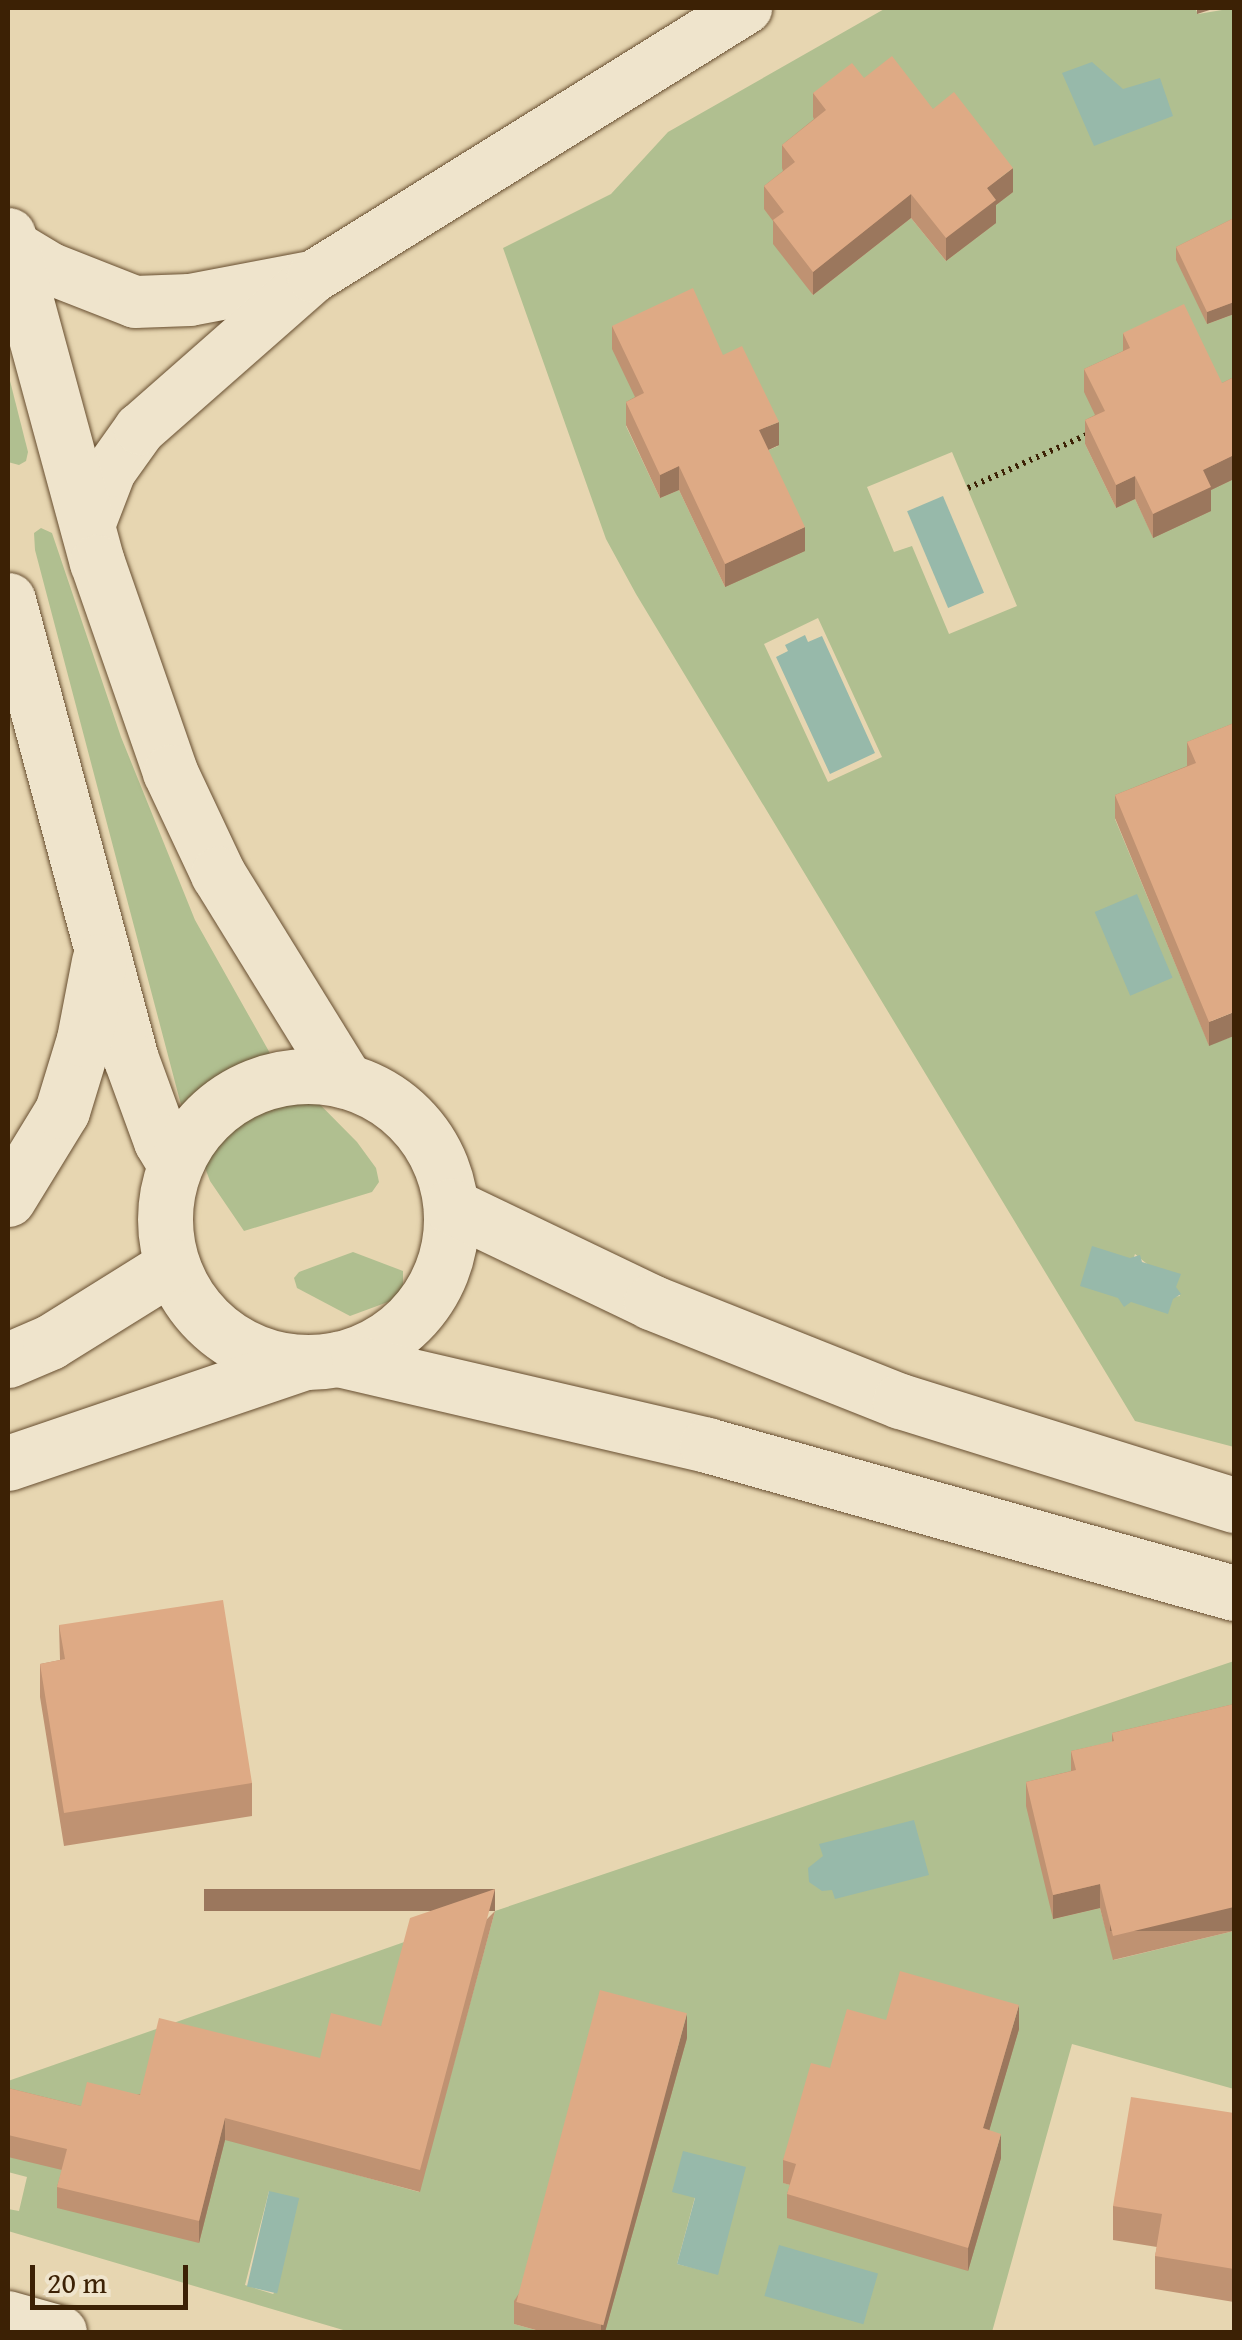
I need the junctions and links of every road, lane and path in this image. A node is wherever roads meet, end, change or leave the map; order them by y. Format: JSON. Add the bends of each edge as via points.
{"nodes":[{"id":1,"x":746,"y":8,"type":"edge"},
{"id":2,"x":9,"y":240,"type":"edge"},
{"id":3,"x":312,"y":277,"type":"junction"},
{"id":4,"x":1102,"y":429,"type":"edge"},
{"id":5,"x":968,"y":488,"type":"dead end"},
{"id":6,"x":90,"y":523,"type":"junction"},
{"id":7,"x":8,"y":600,"type":"edge"},
{"id":8,"x":102,"y":948,"type":"junction"},
{"id":9,"x":346,"y":1081,"type":"junction"},
{"id":10,"x":175,"y":1164,"type":"junction"},
{"id":11,"x":8,"y":1200,"type":"edge"},
{"id":12,"x":451,"y":1206,"type":"junction"},
{"id":13,"x":172,"y":1266,"type":"junction"},
{"id":14,"x":8,"y":1360,"type":"edge"},
{"id":15,"x":321,"y":1360,"type":"junction"},
{"id":16,"x":8,"y":1463,"type":"edge"},
{"id":17,"x":1234,"y":1504,"type":"edge"},
{"id":18,"x":1234,"y":1593,"type":"edge"},
{"id":19,"x":8,"y":2317,"type":"edge"},
{"id":20,"x":61,"y":2332,"type":"edge"}],
"edges":[{"from":1,"to":3,"type":"street"},
{"from":2,"to":3,"type":"street","via":[[52,269],[135,302],[190,300]]},
{"from":2,"to":6,"type":"main road"},
{"from":3,"to":6,"type":"street","via":[[140,429],[110,472]]},
{"from":4,"to":5,"type":"path"},
{"from":6,"to":9,"type":"main road","via":[[97,562],[170,772],[218,874]]},
{"from":7,"to":8,"type":"main road"},
{"from":8,"to":10,"type":"main road","via":[[131,1059]]},
{"from":8,"to":11,"type":"main road","via":[[62,1111]]},
{"from":9,"to":10,"type":"main road","via":[[277,1079],[244,1090],[203,1122]]},
{"from":9,"to":12,"type":"main road","via":[[378,1094],[428,1141]]},
{"from":10,"to":13,"type":"main road","via":[[165,1198]]},
{"from":12,"to":15,"type":"main road","via":[[441,1273],[424,1304],[371,1347]]},
{"from":12,"to":17,"type":"main road","via":[[651,1302],[900,1401]]},
{"from":13,"to":14,"type":"main road","via":[[50,1342]]},
{"from":13,"to":15,"type":"main road","via":[[209,1324],[254,1350]]},
{"from":15,"to":16,"type":"main road"},
{"from":15,"to":18,"type":"main road","via":[[724,1449]]},
{"from":19,"to":20,"type":"street"}]}
